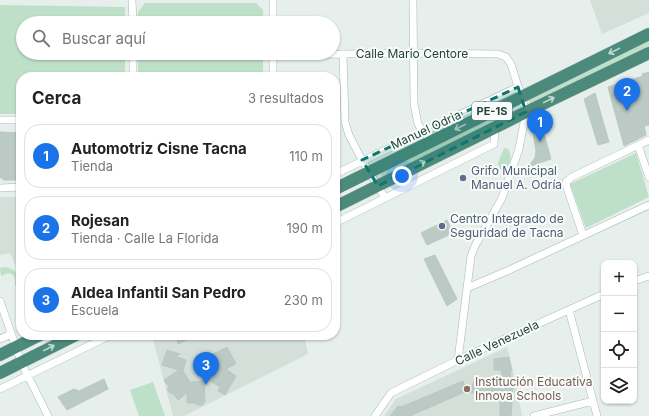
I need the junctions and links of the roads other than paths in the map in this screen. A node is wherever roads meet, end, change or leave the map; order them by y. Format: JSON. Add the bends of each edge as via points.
{"nodes":[{"id":1,"x":132,"y":0,"type":"edge"},
{"id":2,"x":273,"y":0,"type":"edge"},
{"id":3,"x":413,"y":0,"type":"edge"},
{"id":4,"x":133,"y":16,"type":"edge"},
{"id":5,"x":273,"y":16,"type":"edge"},
{"id":6,"x":649,"y":34,"type":"edge"},
{"id":7,"x":414,"y":53,"type":"junction"},
{"id":8,"x":649,"y":53,"type":"edge"},
{"id":9,"x":343,"y":54,"type":"joint"},
{"id":10,"x":133,"y":60,"type":"edge"},
{"id":11,"x":273,"y":60,"type":"edge"},
{"id":12,"x":133,"y":72,"type":"edge"},
{"id":13,"x":273,"y":72,"type":"edge"},
{"id":14,"x":520,"y":92,"type":"junction"},
{"id":15,"x":526,"y":112,"type":"junction"},
{"id":16,"x":0,"y":120,"type":"edge"},
{"id":17,"x":16,"y":120,"type":"edge"},
{"id":18,"x":495,"y":127,"type":"junction"},
{"id":19,"x":423,"y":132,"type":"junction"},
{"id":20,"x":649,"y":140,"type":"edge"},
{"id":21,"x":432,"y":141,"type":"junction"},
{"id":22,"x":638,"y":145,"type":"junction"},
{"id":23,"x":362,"y":160,"type":"junction"},
{"id":24,"x":340,"y":171,"type":"edge"},
{"id":25,"x":369,"y":172,"type":"junction"},
{"id":26,"x":649,"y":177,"type":"edge"},
{"id":27,"x":340,"y":186,"type":"edge"},
{"id":28,"x":378,"y":186,"type":"junction"},
{"id":29,"x":16,"y":187,"type":"edge"},
{"id":30,"x":0,"y":188,"type":"edge"},
{"id":31,"x":385,"y":198,"type":"junction"},
{"id":32,"x":340,"y":205,"type":"edge"},
{"id":33,"x":649,"y":205,"type":"edge"},
{"id":34,"x":340,"y":220,"type":"edge"},
{"id":35,"x":583,"y":235,"type":"junction"},
{"id":36,"x":649,"y":276,"type":"edge"},
{"id":37,"x":637,"y":280,"type":"edge"},
{"id":38,"x":467,"y":288,"type":"junction"},
{"id":39,"x":601,"y":295,"type":"edge"},
{"id":40,"x":0,"y":301,"type":"edge"},
{"id":41,"x":1,"y":309,"type":"edge"},
{"id":42,"x":569,"y":310,"type":"junction"},
{"id":43,"x":11,"y":334,"type":"junction"},
{"id":44,"x":0,"y":339,"type":"edge"},
{"id":45,"x":30,"y":340,"type":"edge"},
{"id":46,"x":66,"y":340,"type":"edge"},
{"id":47,"x":100,"y":340,"type":"edge"},
{"id":48,"x":16,"y":347,"type":"junction"},
{"id":49,"x":0,"y":355,"type":"edge"},
{"id":50,"x":458,"y":360,"type":"junction"},
{"id":51,"x":22,"y":362,"type":"junction"},
{"id":52,"x":0,"y":373,"type":"edge"},
{"id":53,"x":27,"y":375,"type":"junction"},
{"id":54,"x":0,"y":389,"type":"edge"},
{"id":55,"x":593,"y":401,"type":"junction"},
{"id":56,"x":48,"y":416,"type":"edge"},
{"id":57,"x":375,"y":416,"type":"edge"},
{"id":58,"x":534,"y":416,"type":"edge"},
{"id":59,"x":597,"y":416,"type":"edge"}],
"edges":[{"from":1,"to":4,"type":"street"},
{"from":2,"to":5,"type":"street"},
{"from":3,"to":7,"type":"street"},
{"from":6,"to":14,"type":"highway","number":"PE-1S","one_way":true},
{"from":7,"to":9,"type":"street","name":"Calle Mario Centore"},
{"from":7,"to":14,"type":"street","name":"Calle Mario Centore","via":[[498,54],[506,57],[511,64]]},
{"from":7,"to":19,"type":"street","via":[[414,104],[418,124]]},
{"from":15,"to":8,"type":"highway","number":"PE-1S","one_way":true},
{"from":9,"to":23,"type":"street","via":[[345,122]]},
{"from":10,"to":12,"type":"street"},
{"from":11,"to":13,"type":"street"},
{"from":14,"to":15,"type":"street","name":"Calle Mario Centore"},
{"from":14,"to":19,"type":"street","name":"Manuel Odria"},
{"from":14,"to":21,"type":"highway","number":"PE-1S","one_way":true},
{"from":15,"to":18,"type":"highway","number":"PE-1S"},
{"from":15,"to":38,"type":"street","via":[[510,179],[471,256]]},
{"from":16,"to":17,"type":"street"},
{"from":28,"to":18,"type":"highway","number":"PE-1S","one_way":true},
{"from":18,"to":31,"type":"street","via":[[494,144]]},
{"from":19,"to":21,"type":"street"},
{"from":19,"to":23,"type":"street","name":"Manuel Odria"},
{"from":20,"to":22,"type":"street"},
{"from":21,"to":25,"type":"highway","number":"PE-1S"},
{"from":22,"to":26,"type":"street"},
{"from":22,"to":35,"type":"street","via":[[566,182]]},
{"from":23,"to":24,"type":"street","name":"Manuel Odria"},
{"from":23,"to":25,"type":"street"},
{"from":25,"to":27,"type":"highway","number":"PE-1S"},
{"from":25,"to":28,"type":"street"},
{"from":28,"to":31,"type":"street"},
{"from":28,"to":32,"type":"highway","number":"PE-1S"},
{"from":29,"to":30,"type":"street"},
{"from":31,"to":34,"type":"street"},
{"from":33,"to":35,"type":"street"},
{"from":35,"to":38,"type":"street"},
{"from":36,"to":37,"type":"street"},
{"from":38,"to":50,"type":"street"},
{"from":39,"to":42,"type":"street","name":"Calle Venezuela"},
{"from":40,"to":41,"type":"street"},
{"from":41,"to":43,"type":"street"},
{"from":42,"to":50,"type":"street","name":"Calle Venezuela"},
{"from":42,"to":55,"type":"street"},
{"from":43,"to":44,"type":"street"},
{"from":43,"to":48,"type":"street"},
{"from":45,"to":48,"type":"highway"},
{"from":51,"to":46,"type":"highway","one_way":true},
{"from":47,"to":53,"type":"street"},
{"from":48,"to":49,"type":"highway"},
{"from":48,"to":51,"type":"street"},
{"from":50,"to":57,"type":"street","name":"Calle Venezuela","via":[[391,393]]},
{"from":51,"to":52,"type":"highway"},
{"from":51,"to":53,"type":"street"},
{"from":53,"to":54,"type":"street"},
{"from":53,"to":56,"type":"street"},
{"from":55,"to":58,"type":"street"},
{"from":55,"to":59,"type":"street"}]}
